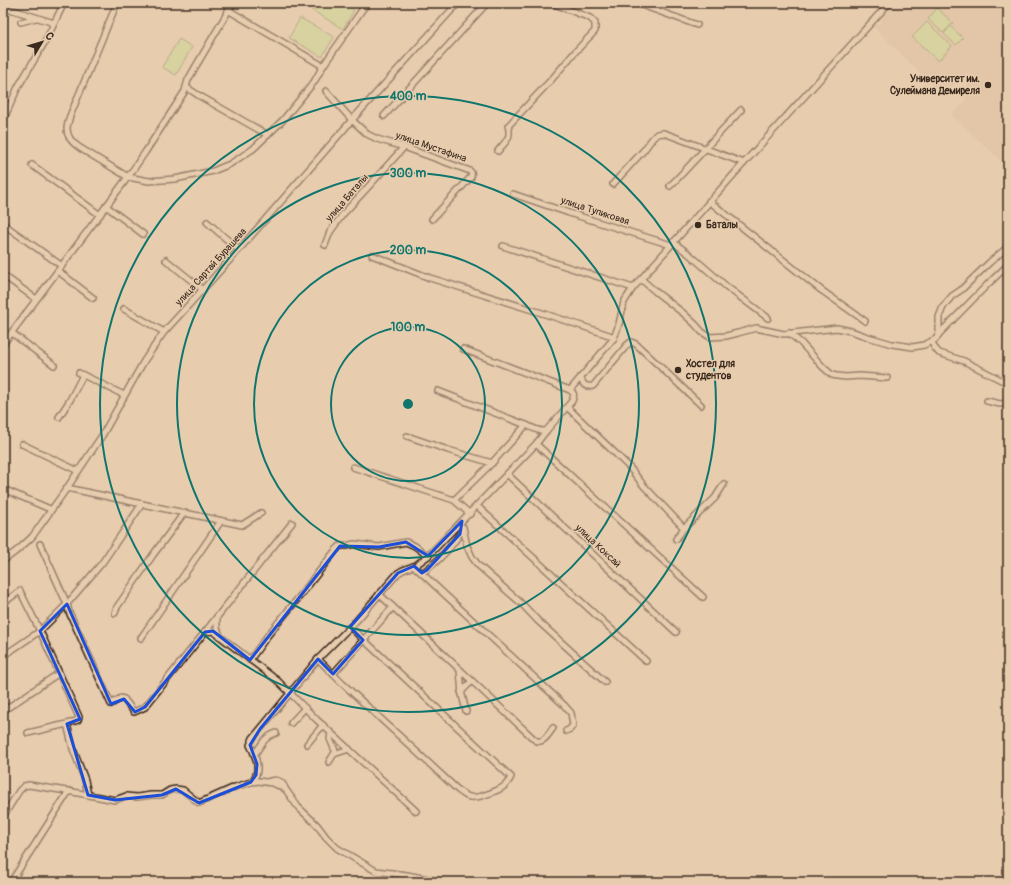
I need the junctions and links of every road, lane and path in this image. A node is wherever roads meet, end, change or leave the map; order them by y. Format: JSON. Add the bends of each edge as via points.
{"nodes":[{"id":1,"x":64,"y":3,"type":"edge"},
{"id":2,"x":117,"y":3,"type":"edge"},
{"id":3,"x":233,"y":3,"type":"edge"},
{"id":4,"x":357,"y":3,"type":"edge"},
{"id":5,"x":369,"y":3,"type":"edge"},
{"id":6,"x":458,"y":3,"type":"edge"},
{"id":7,"x":487,"y":3,"type":"edge"},
{"id":8,"x":552,"y":3,"type":"edge"},
{"id":9,"x":636,"y":3,"type":"edge"},
{"id":10,"x":889,"y":3,"type":"edge"},
{"id":11,"x":364,"y":7,"type":"junction"},
{"id":12,"x":3,"y":10,"type":"edge"},
{"id":13,"x":228,"y":10,"type":"junction"},
{"id":14,"x":37,"y":18,"type":"junction"},
{"id":15,"x":21,"y":22,"type":"dead end"},
{"id":16,"x":54,"y":24,"type":"junction"},
{"id":17,"x":697,"y":26,"type":"dead end"},
{"id":18,"x":323,"y":66,"type":"junction"},
{"id":19,"x":186,"y":87,"type":"junction"},
{"id":20,"x":326,"y":91,"type":"dead end"},
{"id":21,"x":741,"y":110,"type":"dead end"},
{"id":22,"x":384,"y":116,"type":"dead end"},
{"id":23,"x":352,"y":120,"type":"junction"},
{"id":24,"x":3,"y":121,"type":"edge"},
{"id":25,"x":268,"y":136,"type":"junction"},
{"id":26,"x":404,"y":147,"type":"junction"},
{"id":27,"x":706,"y":148,"type":"junction"},
{"id":28,"x":498,"y":151,"type":"dead end"},
{"id":29,"x":744,"y":163,"type":"junction"},
{"id":30,"x":32,"y":165,"type":"dead end"},
{"id":31,"x":128,"y":177,"type":"junction"},
{"id":32,"x":613,"y":184,"type":"dead end"},
{"id":33,"x":670,"y":186,"type":"dead end"},
{"id":34,"x":513,"y":194,"type":"dead end"},
{"id":35,"x":709,"y":201,"type":"junction"},
{"id":36,"x":106,"y":206,"type":"junction"},
{"id":37,"x":100,"y":215,"type":"junction"},
{"id":38,"x":432,"y":219,"type":"dead end"},
{"id":39,"x":207,"y":222,"type":"dead end"},
{"id":40,"x":3,"y":224,"type":"edge"},
{"id":41,"x":143,"y":234,"type":"dead end"},
{"id":42,"x":672,"y":243,"type":"junction"},
{"id":43,"x":325,"y":245,"type":"dead end"},
{"id":44,"x":503,"y":246,"type":"dead end"},
{"id":45,"x":1008,"y":247,"type":"edge"},
{"id":46,"x":239,"y":250,"type":"junction"},
{"id":47,"x":372,"y":255,"type":"dead end"},
{"id":48,"x":166,"y":260,"type":"dead end"},
{"id":49,"x":62,"y":266,"type":"junction"},
{"id":50,"x":1008,"y":266,"type":"edge"},
{"id":51,"x":58,"y":271,"type":"junction"},
{"id":52,"x":3,"y":275,"type":"edge"},
{"id":53,"x":641,"y":279,"type":"junction"},
{"id":54,"x":633,"y":288,"type":"junction"},
{"id":55,"x":203,"y":290,"type":"junction"},
{"id":56,"x":93,"y":298,"type":"dead end"},
{"id":57,"x":36,"y":299,"type":"junction"},
{"id":58,"x":124,"y":309,"type":"dead end"},
{"id":59,"x":768,"y":318,"type":"dead end"},
{"id":60,"x":865,"y":321,"type":"dead end"},
{"id":61,"x":164,"y":332,"type":"junction"},
{"id":62,"x":12,"y":333,"type":"junction"},
{"id":63,"x":789,"y":333,"type":"junction"},
{"id":64,"x":939,"y":334,"type":"junction"},
{"id":65,"x":614,"y":338,"type":"junction"},
{"id":66,"x":932,"y":341,"type":"junction"},
{"id":67,"x":3,"y":344,"type":"edge"},
{"id":68,"x":463,"y":349,"type":"dead end"},
{"id":69,"x":54,"y":365,"type":"dead end"},
{"id":70,"x":581,"y":378,"type":"junction"},
{"id":71,"x":887,"y":378,"type":"dead end"},
{"id":72,"x":1008,"y":381,"type":"edge"},
{"id":73,"x":570,"y":390,"type":"junction"},
{"id":74,"x":438,"y":391,"type":"dead end"},
{"id":75,"x":124,"y":395,"type":"junction"},
{"id":76,"x":987,"y":401,"type":"dead end"},
{"id":77,"x":1008,"y":403,"type":"edge"},
{"id":78,"x":701,"y":405,"type":"dead end"},
{"id":79,"x":567,"y":407,"type":"junction"},
{"id":80,"x":59,"y":416,"type":"dead end"},
{"id":81,"x":526,"y":425,"type":"junction"},
{"id":82,"x":546,"y":430,"type":"junction"},
{"id":83,"x":407,"y":436,"type":"dead end"},
{"id":84,"x":22,"y":444,"type":"dead end"},
{"id":85,"x":536,"y":444,"type":"junction"},
{"id":86,"x":492,"y":463,"type":"junction"},
{"id":87,"x":353,"y":467,"type":"dead end"},
{"id":88,"x":78,"y":471,"type":"junction"},
{"id":89,"x":507,"y":474,"type":"junction"},
{"id":90,"x":724,"y":484,"type":"dead end"},
{"id":91,"x":67,"y":488,"type":"junction"},
{"id":92,"x":3,"y":489,"type":"edge"},
{"id":93,"x":454,"y":500,"type":"junction"},
{"id":94,"x":142,"y":504,"type":"junction"},
{"id":95,"x":477,"y":506,"type":"junction"},
{"id":96,"x":50,"y":509,"type":"junction"},
{"id":97,"x":184,"y":513,"type":"junction"},
{"id":98,"x":261,"y":513,"type":"dead end"},
{"id":99,"x":470,"y":514,"type":"junction"},
{"id":100,"x":221,"y":521,"type":"junction"},
{"id":101,"x":292,"y":523,"type":"dead end"},
{"id":102,"x":462,"y":524,"type":"junction"},
{"id":103,"x":684,"y":528,"type":"junction"},
{"id":104,"x":676,"y":539,"type":"dead end"},
{"id":105,"x":40,"y":544,"type":"dead end"},
{"id":106,"x":428,"y":556,"type":"junction"},
{"id":107,"x":3,"y":561,"type":"edge"},
{"id":108,"x":414,"y":566,"type":"junction"},
{"id":109,"x":422,"y":573,"type":"junction"},
{"id":110,"x":379,"y":594,"type":"junction"},
{"id":111,"x":703,"y":597,"type":"dead end"},
{"id":112,"x":3,"y":603,"type":"edge"},
{"id":113,"x":67,"y":604,"type":"junction"},
{"id":114,"x":393,"y":607,"type":"junction"},
{"id":115,"x":115,"y":612,"type":"dead end"},
{"id":116,"x":217,"y":616,"type":"junction"},
{"id":117,"x":350,"y":627,"type":"junction"},
{"id":118,"x":40,"y":631,"type":"junction"},
{"id":119,"x":205,"y":632,"type":"junction"},
{"id":120,"x":676,"y":632,"type":"dead end"},
{"id":121,"x":221,"y":637,"type":"junction"},
{"id":122,"x":141,"y":638,"type":"dead end"},
{"id":123,"x":363,"y":640,"type":"junction"},
{"id":124,"x":3,"y":656,"type":"edge"},
{"id":125,"x":318,"y":659,"type":"junction"},
{"id":126,"x":250,"y":660,"type":"junction"},
{"id":127,"x":646,"y":661,"type":"dead end"},
{"id":128,"x":460,"y":670,"type":"junction"},
{"id":129,"x":59,"y":673,"type":"junction"},
{"id":130,"x":333,"y":674,"type":"junction"},
{"id":131,"x":472,"y":681,"type":"junction"},
{"id":132,"x":605,"y":682,"type":"dead end"},
{"id":133,"x":461,"y":692,"type":"junction"},
{"id":134,"x":290,"y":693,"type":"junction"},
{"id":135,"x":305,"y":708,"type":"junction"},
{"id":136,"x":3,"y":711,"type":"edge"},
{"id":137,"x":466,"y":711,"type":"dead end"},
{"id":138,"x":292,"y":723,"type":"dead end"},
{"id":139,"x":66,"y":724,"type":"junction"},
{"id":140,"x":323,"y":725,"type":"junction"},
{"id":141,"x":553,"y":728,"type":"dead end"},
{"id":142,"x":566,"y":732,"type":"dead end"},
{"id":143,"x":28,"y":733,"type":"dead end"},
{"id":144,"x":276,"y":733,"type":"dead end"},
{"id":145,"x":331,"y":733,"type":"junction"},
{"id":146,"x":307,"y":744,"type":"dead end"},
{"id":147,"x":349,"y":749,"type":"junction"},
{"id":148,"x":336,"y":753,"type":"junction"},
{"id":149,"x":255,"y":754,"type":"junction"},
{"id":150,"x":329,"y":762,"type":"dead end"},
{"id":151,"x":252,"y":782,"type":"junction"},
{"id":152,"x":69,"y":791,"type":"junction"},
{"id":153,"x":88,"y":795,"type":"junction"},
{"id":154,"x":416,"y":811,"type":"dead end"},
{"id":155,"x":3,"y":817,"type":"edge"},
{"id":156,"x":11,"y":882,"type":"edge"},
{"id":157,"x":443,"y":882,"type":"edge"}],
"edges":[{"from":1,"to":16,"type":"street"},
{"from":2,"to":31,"type":"street","via":[[70,116],[67,129],[74,144]]},
{"from":3,"to":13,"type":"street"},
{"from":4,"to":11,"type":"street"},
{"from":5,"to":11,"type":"street"},
{"from":6,"to":23,"type":"street","name":"улица Сартай Бурашева"},
{"from":7,"to":22,"type":"street"},
{"from":8,"to":28,"type":"street","via":[[590,18],[595,23],[595,31],[508,126],[508,138]]},
{"from":9,"to":17,"type":"street"},
{"from":10,"to":29,"type":"street"},
{"from":11,"to":18,"type":"street"},
{"from":12,"to":14,"type":"street","via":[[13,10]]},
{"from":13,"to":18,"type":"street"},
{"from":13,"to":19,"type":"street"},
{"from":14,"to":15,"type":"street"},
{"from":14,"to":16,"type":"street"},
{"from":16,"to":24,"type":"street","via":[[18,87]]},
{"from":18,"to":25,"type":"street","via":[[314,82]]},
{"from":19,"to":25,"type":"street"},
{"from":19,"to":31,"type":"street"},
{"from":20,"to":23,"type":"street","name":"улица Мустафина"},
{"from":21,"to":27,"type":"street"},
{"from":23,"to":26,"type":"street","name":"улица Мустафина","via":[[367,134]]},
{"from":23,"to":46,"type":"street","name":"улица Сартай Бурашева"},
{"from":25,"to":31,"type":"street","via":[[242,157],[213,171],[150,181]]},
{"from":26,"to":38,"type":"street","name":"улица Мустафина","via":[[472,172],[471,177]]},
{"from":26,"to":43,"type":"street","name":"улица Баталы","via":[[343,214],[330,232]]},
{"from":27,"to":29,"type":"street"},
{"from":27,"to":32,"type":"street","via":[[664,133],[657,134]]},
{"from":27,"to":33,"type":"street"},
{"from":29,"to":35,"type":"street"},
{"from":30,"to":37,"type":"street"},
{"from":31,"to":36,"type":"street"},
{"from":34,"to":42,"type":"street","name":"улица Тупиковая"},
{"from":35,"to":42,"type":"street"},
{"from":35,"to":60,"type":"street","via":[[821,290]]},
{"from":36,"to":37,"type":"street"},
{"from":36,"to":41,"type":"street"},
{"from":37,"to":49,"type":"street"},
{"from":39,"to":46,"type":"street"},
{"from":40,"to":49,"type":"street"},
{"from":42,"to":53,"type":"street"},
{"from":42,"to":59,"type":"street","name":"улица Тупиковая"},
{"from":44,"to":54,"type":"street"},
{"from":45,"to":64,"type":"street","via":[[942,307]]},
{"from":46,"to":55,"type":"street","name":"улица Сартай Бурашева"},
{"from":47,"to":65,"type":"street","via":[[430,278]]},
{"from":48,"to":55,"type":"street"},
{"from":49,"to":51,"type":"street"},
{"from":50,"to":64,"type":"street"},
{"from":51,"to":56,"type":"street"},
{"from":51,"to":57,"type":"street"},
{"from":52,"to":57,"type":"street"},
{"from":53,"to":54,"type":"street"},
{"from":53,"to":63,"type":"street","via":[[710,337],[726,336],[756,328]]},
{"from":54,"to":65,"type":"street","via":[[624,302]]},
{"from":55,"to":61,"type":"street","name":"улица Сартай Бурашева"},
{"from":57,"to":62,"type":"street"},
{"from":58,"to":61,"type":"street"},
{"from":61,"to":75,"type":"street","name":"улица Сартай Бурашева"},
{"from":62,"to":67,"type":"street"},
{"from":62,"to":69,"type":"street"},
{"from":63,"to":66,"type":"street","via":[[837,328],[892,344],[913,347],[924,346]]},
{"from":63,"to":71,"type":"street","via":[[832,375]]},
{"from":64,"to":66,"type":"street"},
{"from":65,"to":70,"type":"street"},
{"from":66,"to":72,"type":"street","via":[[939,353]]},
{"from":68,"to":73,"type":"street"},
{"from":70,"to":73,"type":"street"},
{"from":70,"to":78,"type":"street","via":[[584,385],[593,386],[631,342]]},
{"from":73,"to":79,"type":"street","via":[[574,395]]},
{"from":74,"to":81,"type":"street"},
{"from":75,"to":80,"type":"street","via":[[81,374],[70,400]]},
{"from":75,"to":88,"type":"street","name":"улица Сартай Бурашева","via":[[103,434]]},
{"from":76,"to":77,"type":"street"},
{"from":79,"to":82,"type":"street"},
{"from":79,"to":103,"type":"street","via":[[630,468]]},
{"from":81,"to":82,"type":"street","via":[[536,430]]},
{"from":81,"to":86,"type":"street"},
{"from":82,"to":85,"type":"street"},
{"from":83,"to":86,"type":"street"},
{"from":84,"to":88,"type":"street"},
{"from":85,"to":89,"type":"street"},
{"from":85,"to":111,"type":"street"},
{"from":86,"to":93,"type":"street"},
{"from":87,"to":93,"type":"street"},
{"from":88,"to":91,"type":"street","name":"улица Сартай Бурашева"},
{"from":89,"to":95,"type":"street"},
{"from":89,"to":120,"type":"street","name":"улица Коксай"},
{"from":90,"to":103,"type":"street","via":[[715,498]]},
{"from":91,"to":94,"type":"street"},
{"from":91,"to":96,"type":"street","name":"улица Сартай Бурашева"},
{"from":92,"to":96,"type":"street"},
{"from":93,"to":99,"type":"street"},
{"from":94,"to":97,"type":"street"},
{"from":94,"to":113,"type":"street","via":[[102,563]]},
{"from":95,"to":99,"type":"street"},
{"from":95,"to":127,"type":"street"},
{"from":96,"to":107,"type":"street","name":"улица Сартай Бурашева","via":[[32,537]]},
{"from":97,"to":100,"type":"street"},
{"from":97,"to":115,"type":"street","via":[[152,555]]},
{"from":98,"to":100,"type":"street","via":[[242,525]]},
{"from":99,"to":102,"type":"street"},
{"from":100,"to":122,"type":"street"},
{"from":101,"to":116,"type":"street"},
{"from":102,"to":106,"type":"street"},
{"from":102,"to":109,"type":"street","via":[[460,534]]},
{"from":102,"to":132,"type":"street","via":[[467,546],[478,565]]},
{"from":103,"to":104,"type":"street"},
{"from":105,"to":113,"type":"street"},
{"from":106,"to":108,"type":"street"},
{"from":106,"to":126,"type":"street","via":[[406,542],[379,546],[340,546]]},
{"from":108,"to":109,"type":"street"},
{"from":108,"to":110,"type":"street","via":[[398,573]]},
{"from":109,"to":142,"type":"street","via":[[571,713],[573,725]]},
{"from":110,"to":114,"type":"street"},
{"from":110,"to":117,"type":"street"},
{"from":112,"to":118,"type":"street","via":[[20,591]]},
{"from":113,"to":118,"type":"street"},
{"from":113,"to":119,"type":"street","via":[[111,704],[121,698],[124,699],[134,712],[145,707]]},
{"from":114,"to":123,"type":"street"},
{"from":114,"to":128,"type":"street"},
{"from":116,"to":119,"type":"street"},
{"from":116,"to":121,"type":"street","via":[[217,628]]},
{"from":117,"to":123,"type":"street"},
{"from":117,"to":125,"type":"street"},
{"from":118,"to":124,"type":"street"},
{"from":118,"to":129,"type":"street"},
{"from":119,"to":121,"type":"street","via":[[213,631]]},
{"from":121,"to":126,"type":"street"},
{"from":123,"to":130,"type":"street"},
{"from":123,"to":130,"type":"street","via":[[510,777],[504,787],[476,797],[466,796]]},
{"from":125,"to":130,"type":"street"},
{"from":125,"to":134,"type":"street"},
{"from":126,"to":134,"type":"street"},
{"from":128,"to":131,"type":"street"},
{"from":128,"to":133,"type":"street"},
{"from":129,"to":136,"type":"street"},
{"from":129,"to":139,"type":"street","via":[[79,717],[78,720]]},
{"from":131,"to":133,"type":"street"},
{"from":131,"to":141,"type":"street","via":[[539,742],[546,738]]},
{"from":133,"to":137,"type":"street"},
{"from":134,"to":135,"type":"street"},
{"from":134,"to":149,"type":"street","via":[[248,746]]},
{"from":135,"to":138,"type":"street"},
{"from":135,"to":140,"type":"street"},
{"from":139,"to":143,"type":"street"},
{"from":139,"to":153,"type":"street"},
{"from":140,"to":145,"type":"street"},
{"from":140,"to":146,"type":"street"},
{"from":144,"to":149,"type":"street","via":[[262,742]]},
{"from":145,"to":147,"type":"street"},
{"from":145,"to":148,"type":"street","via":[[330,739]]},
{"from":147,"to":148,"type":"street"},
{"from":147,"to":154,"type":"street"},
{"from":148,"to":150,"type":"street"},
{"from":149,"to":151,"type":"street","via":[[256,775]]},
{"from":151,"to":153,"type":"street","via":[[198,803],[183,790],[176,789],[162,795],[126,796],[115,800]]},
{"from":151,"to":157,"type":"street","via":[[266,782],[282,787],[330,842],[376,871]]},
{"from":152,"to":153,"type":"street"},
{"from":152,"to":155,"type":"street","via":[[24,786]]},
{"from":152,"to":156,"type":"street"}]}
